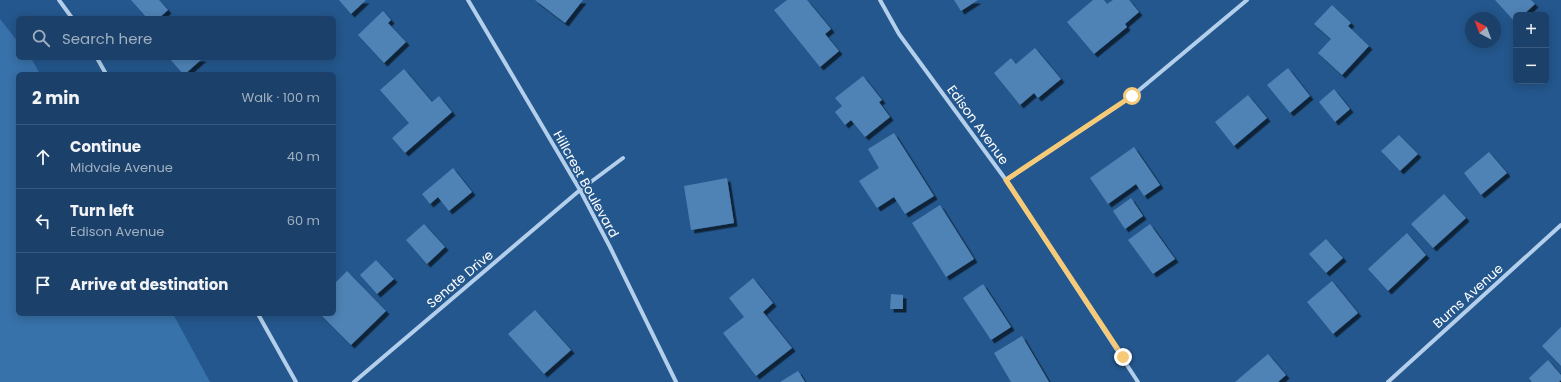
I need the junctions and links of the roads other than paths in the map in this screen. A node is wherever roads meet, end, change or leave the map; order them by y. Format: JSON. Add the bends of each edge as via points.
{"nodes":[{"id":1,"x":59,"y":0,"type":"edge"},
{"id":2,"x":468,"y":0,"type":"edge"},
{"id":3,"x":880,"y":0,"type":"edge"},
{"id":4,"x":1247,"y":0,"type":"edge"},
{"id":5,"x":71,"y":16,"type":"edge"},
{"id":6,"x":98,"y":60,"type":"edge"},
{"id":7,"x":105,"y":72,"type":"edge"},
{"id":8,"x":623,"y":158,"type":"dead end"},
{"id":9,"x":1006,"y":180,"type":"junction"},
{"id":10,"x":580,"y":190,"type":"junction"},
{"id":11,"x":1561,"y":225,"type":"edge"},
{"id":12,"x":259,"y":316,"type":"edge"},
{"id":13,"x":296,"y":382,"type":"edge"},
{"id":14,"x":354,"y":382,"type":"edge"},
{"id":15,"x":676,"y":382,"type":"edge"},
{"id":16,"x":1138,"y":382,"type":"edge"},
{"id":17,"x":1388,"y":382,"type":"edge"}],
"edges":[{"from":1,"to":5,"type":"street"},
{"from":2,"to":10,"type":"street","name":"Hillcrest Boulevard"},
{"from":3,"to":9,"type":"street","name":"Edison Avenue","via":[[899,34]]},
{"from":4,"to":9,"type":"street","via":[[1132,96]]},
{"from":6,"to":7,"type":"street"},
{"from":8,"to":10,"type":"street","name":"Senate Drive"},
{"from":9,"to":16,"type":"street","name":"Edison Avenue"},
{"from":10,"to":14,"type":"street","name":"Senate Drive"},
{"from":10,"to":15,"type":"street","name":"Hillcrest Boulevard"},
{"from":11,"to":17,"type":"street","name":"Burns Avenue"},
{"from":12,"to":13,"type":"street"}]}
